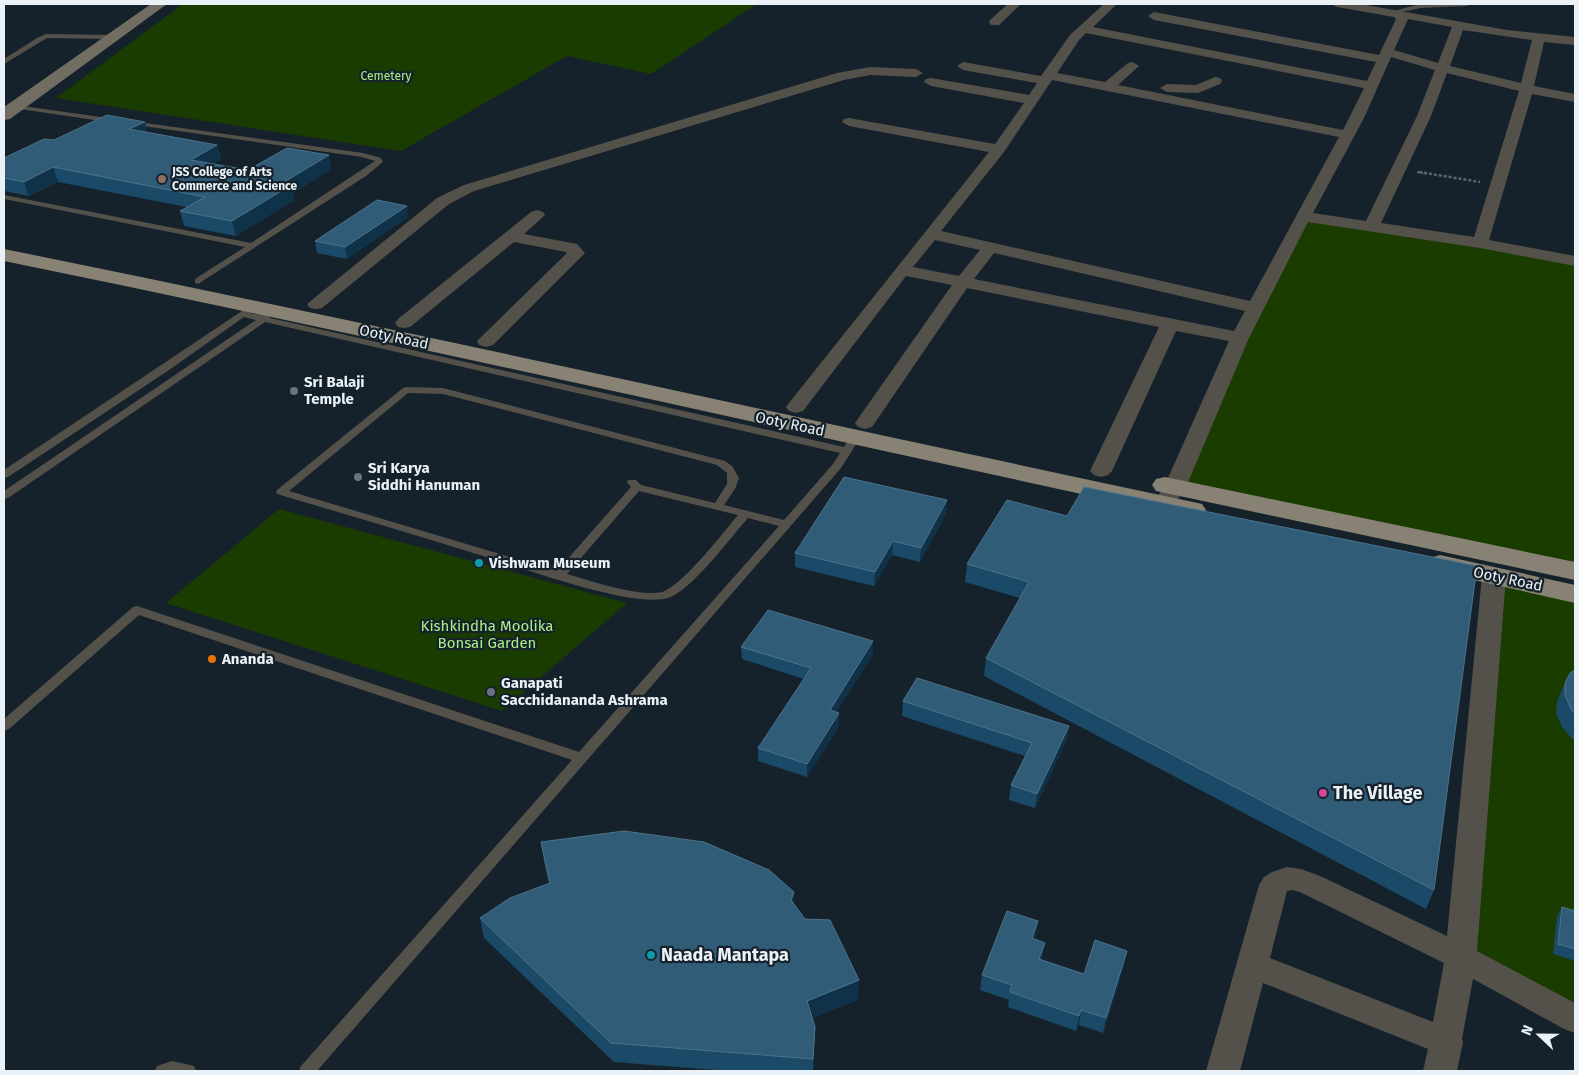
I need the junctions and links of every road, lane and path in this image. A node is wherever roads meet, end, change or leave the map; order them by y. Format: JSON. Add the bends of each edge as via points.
{"nodes":[{"id":1,"x":160,"y":4,"type":"edge"},
{"id":2,"x":1015,"y":4,"type":"edge"},
{"id":3,"x":1111,"y":4,"type":"edge"},
{"id":4,"x":1337,"y":4,"type":"edge"},
{"id":5,"x":1467,"y":4,"type":"edge"},
{"id":6,"x":1396,"y":13,"type":"junction"},
{"id":7,"x":1154,"y":16,"type":"dead end"},
{"id":8,"x":995,"y":22,"type":"dead end"},
{"id":9,"x":1458,"y":24,"type":"junction"},
{"id":10,"x":1084,"y":29,"type":"junction"},
{"id":11,"x":113,"y":37,"type":"junction"},
{"id":12,"x":1539,"y":38,"type":"junction"},
{"id":13,"x":1575,"y":42,"type":"edge"},
{"id":14,"x":1386,"y":56,"type":"junction"},
{"id":15,"x":4,"y":62,"type":"edge"},
{"id":16,"x":963,"y":66,"type":"dead end"},
{"id":17,"x":1133,"y":66,"type":"dead end"},
{"id":18,"x":1442,"y":68,"type":"junction"},
{"id":19,"x":916,"y":73,"type":"dead end"},
{"id":20,"x":1047,"y":78,"type":"junction"},
{"id":21,"x":1215,"y":81,"type":"dead end"},
{"id":22,"x":931,"y":82,"type":"dead end"},
{"id":23,"x":1109,"y":86,"type":"junction"},
{"id":24,"x":1372,"y":86,"type":"junction"},
{"id":25,"x":1526,"y":90,"type":"junction"},
{"id":26,"x":1575,"y":98,"type":"edge"},
{"id":27,"x":1032,"y":100,"type":"junction"},
{"id":28,"x":9,"y":111,"type":"edge"},
{"id":29,"x":849,"y":122,"type":"dead end"},
{"id":30,"x":1348,"y":135,"type":"junction"},
{"id":31,"x":999,"y":149,"type":"junction"},
{"id":32,"x":1397,"y":169,"type":"junction"},
{"id":33,"x":1498,"y":185,"type":"junction"},
{"id":34,"x":4,"y":197,"type":"edge"},
{"id":35,"x":537,"y":215,"type":"dead end"},
{"id":36,"x":1302,"y":216,"type":"junction"},
{"id":37,"x":1371,"y":226,"type":"junction"},
{"id":38,"x":931,"y":234,"type":"junction"},
{"id":39,"x":511,"y":236,"type":"junction"},
{"id":40,"x":1480,"y":243,"type":"junction"},
{"id":41,"x":4,"y":244,"type":"edge"},
{"id":42,"x":252,"y":246,"type":"junction"},
{"id":43,"x":990,"y":248,"type":"junction"},
{"id":44,"x":4,"y":255,"type":"edge"},
{"id":45,"x":1575,"y":261,"type":"edge"},
{"id":46,"x":902,"y":270,"type":"junction"},
{"id":47,"x":198,"y":281,"type":"junction"},
{"id":48,"x":962,"y":282,"type":"junction"},
{"id":49,"x":316,"y":304,"type":"junction"},
{"id":50,"x":1256,"y":308,"type":"junction"},
{"id":51,"x":259,"y":312,"type":"junction"},
{"id":52,"x":404,"y":323,"type":"junction"},
{"id":53,"x":1170,"y":324,"type":"junction"},
{"id":54,"x":1240,"y":338,"type":"junction"},
{"id":55,"x":486,"y":341,"type":"junction"},
{"id":56,"x":796,"y":407,"type":"junction"},
{"id":57,"x":855,"y":437,"type":"junction"},
{"id":58,"x":1101,"y":471,"type":"junction"},
{"id":59,"x":4,"y":475,"type":"edge"},
{"id":60,"x":1170,"y":495,"type":"junction"},
{"id":61,"x":4,"y":496,"type":"edge"},
{"id":62,"x":718,"y":507,"type":"junction"},
{"id":63,"x":744,"y":514,"type":"junction"},
{"id":64,"x":786,"y":524,"type":"junction"},
{"id":65,"x":1575,"y":571,"type":"edge"},
{"id":66,"x":560,"y":575,"type":"junction"},
{"id":67,"x":1494,"y":576,"type":"junction"},
{"id":68,"x":1575,"y":594,"type":"edge"},
{"id":69,"x":4,"y":726,"type":"edge"},
{"id":70,"x":582,"y":758,"type":"junction"},
{"id":71,"x":1461,"y":957,"type":"junction"},
{"id":72,"x":1251,"y":964,"type":"junction"},
{"id":73,"x":1575,"y":1019,"type":"edge"},
{"id":74,"x":1443,"y":1057,"type":"edge"},
{"id":75,"x":163,"y":1071,"type":"edge"},
{"id":76,"x":188,"y":1071,"type":"edge"},
{"id":77,"x":307,"y":1071,"type":"edge"},
{"id":78,"x":1223,"y":1071,"type":"edge"}],
"edges":[{"from":1,"to":11,"type":"street"},
{"from":2,"to":8,"type":"street"},
{"from":3,"to":10,"type":"street"},
{"from":4,"to":6,"type":"street"},
{"from":5,"to":6,"type":"lane","via":[[1420,6]]},
{"from":6,"to":9,"type":"street"},
{"from":6,"to":14,"type":"street","via":[[1402,19]]},
{"from":7,"to":14,"type":"street"},
{"from":9,"to":12,"type":"street"},
{"from":9,"to":18,"type":"street"},
{"from":10,"to":20,"type":"street","via":[[1074,38]]},
{"from":10,"to":24,"type":"street"},
{"from":11,"to":15,"type":"lane","via":[[46,36]]},
{"from":11,"to":28,"type":"street"},
{"from":12,"to":13,"type":"street"},
{"from":12,"to":25,"type":"street"},
{"from":14,"to":18,"type":"street"},
{"from":14,"to":24,"type":"street"},
{"from":16,"to":20,"type":"street"},
{"from":17,"to":23,"type":"street"},
{"from":18,"to":25,"type":"street"},
{"from":18,"to":32,"type":"street","via":[[1424,116]]},
{"from":19,"to":49,"type":"street","via":[[870,72],[842,76],[469,188],[443,201]]},
{"from":20,"to":23,"type":"street"},
{"from":20,"to":27,"type":"street"},
{"from":21,"to":23,"type":"street","via":[[1190,90]]},
{"from":22,"to":27,"type":"street"},
{"from":23,"to":30,"type":"street"},
{"from":24,"to":30,"type":"street"},
{"from":25,"to":26,"type":"street"},
{"from":25,"to":33,"type":"street"},
{"from":27,"to":31,"type":"street"},
{"from":28,"to":42,"type":"lane","via":[[363,155],[378,160],[376,166]]},
{"from":29,"to":31,"type":"street"},
{"from":30,"to":36,"type":"street"},
{"from":31,"to":38,"type":"street"},
{"from":32,"to":33,"type":"path"},
{"from":32,"to":37,"type":"street"},
{"from":33,"to":40,"type":"street"},
{"from":34,"to":42,"type":"lane"},
{"from":35,"to":39,"type":"street"},
{"from":36,"to":37,"type":"street"},
{"from":36,"to":50,"type":"street"},
{"from":37,"to":40,"type":"street"},
{"from":38,"to":43,"type":"street"},
{"from":38,"to":46,"type":"street"},
{"from":39,"to":52,"type":"street"},
{"from":39,"to":55,"type":"street","via":[[571,248],[577,253]]},
{"from":40,"to":45,"type":"street"},
{"from":41,"to":47,"type":"main road","name":"Ooty Road"},
{"from":42,"to":47,"type":"lane"},
{"from":43,"to":48,"type":"street"},
{"from":43,"to":50,"type":"street"},
{"from":44,"to":51,"type":"main road","name":"Ooty Road"},
{"from":46,"to":48,"type":"street"},
{"from":46,"to":56,"type":"street"},
{"from":47,"to":49,"type":"main road","name":"Ooty Road"},
{"from":48,"to":53,"type":"street"},
{"from":48,"to":57,"type":"street"},
{"from":49,"to":52,"type":"main road","name":"Ooty Road"},
{"from":50,"to":54,"type":"street"},
{"from":51,"to":57,"type":"main road","name":"Ooty Road"},
{"from":51,"to":59,"type":"lane","via":[[166,368]]},
{"from":51,"to":61,"type":"lane"},
{"from":52,"to":55,"type":"main road","name":"Ooty Road"},
{"from":53,"to":54,"type":"street"},
{"from":53,"to":58,"type":"street"},
{"from":54,"to":60,"type":"street"},
{"from":55,"to":56,"type":"main road","name":"Ooty Road"},
{"from":56,"to":57,"type":"main road","name":"Ooty Road"},
{"from":57,"to":58,"type":"main road","name":"Ooty Road"},
{"from":57,"to":60,"type":"main road","name":"Ooty Road"},
{"from":57,"to":64,"type":"lane","via":[[837,466]]},
{"from":58,"to":60,"type":"main road","name":"Ooty Road"},
{"from":60,"to":65,"type":"main road","name":"Ooty Road"},
{"from":60,"to":67,"type":"main road","name":"Ooty Road"},
{"from":62,"to":63,"type":"lane"},
{"from":62,"to":66,"type":"lane","via":[[634,484]]},
{"from":62,"to":66,"type":"lane","via":[[734,479],[730,467],[721,463],[425,389],[406,390],[281,492]]},
{"from":63,"to":64,"type":"lane"},
{"from":63,"to":66,"type":"lane","via":[[682,586],[668,595],[634,595]]},
{"from":64,"to":70,"type":"lane"},
{"from":67,"to":68,"type":"main road","name":"Ooty Road"},
{"from":67,"to":71,"type":"street"},
{"from":69,"to":70,"type":"lane","via":[[137,610]]},
{"from":70,"to":77,"type":"lane"},
{"from":71,"to":72,"type":"street","via":[[1310,884],[1287,878],[1274,885]]},
{"from":71,"to":73,"type":"street"},
{"from":71,"to":74,"type":"street"},
{"from":72,"to":74,"type":"street"},
{"from":72,"to":78,"type":"street"},
{"from":75,"to":76,"type":"lane","via":[[172,1068]]}]}
